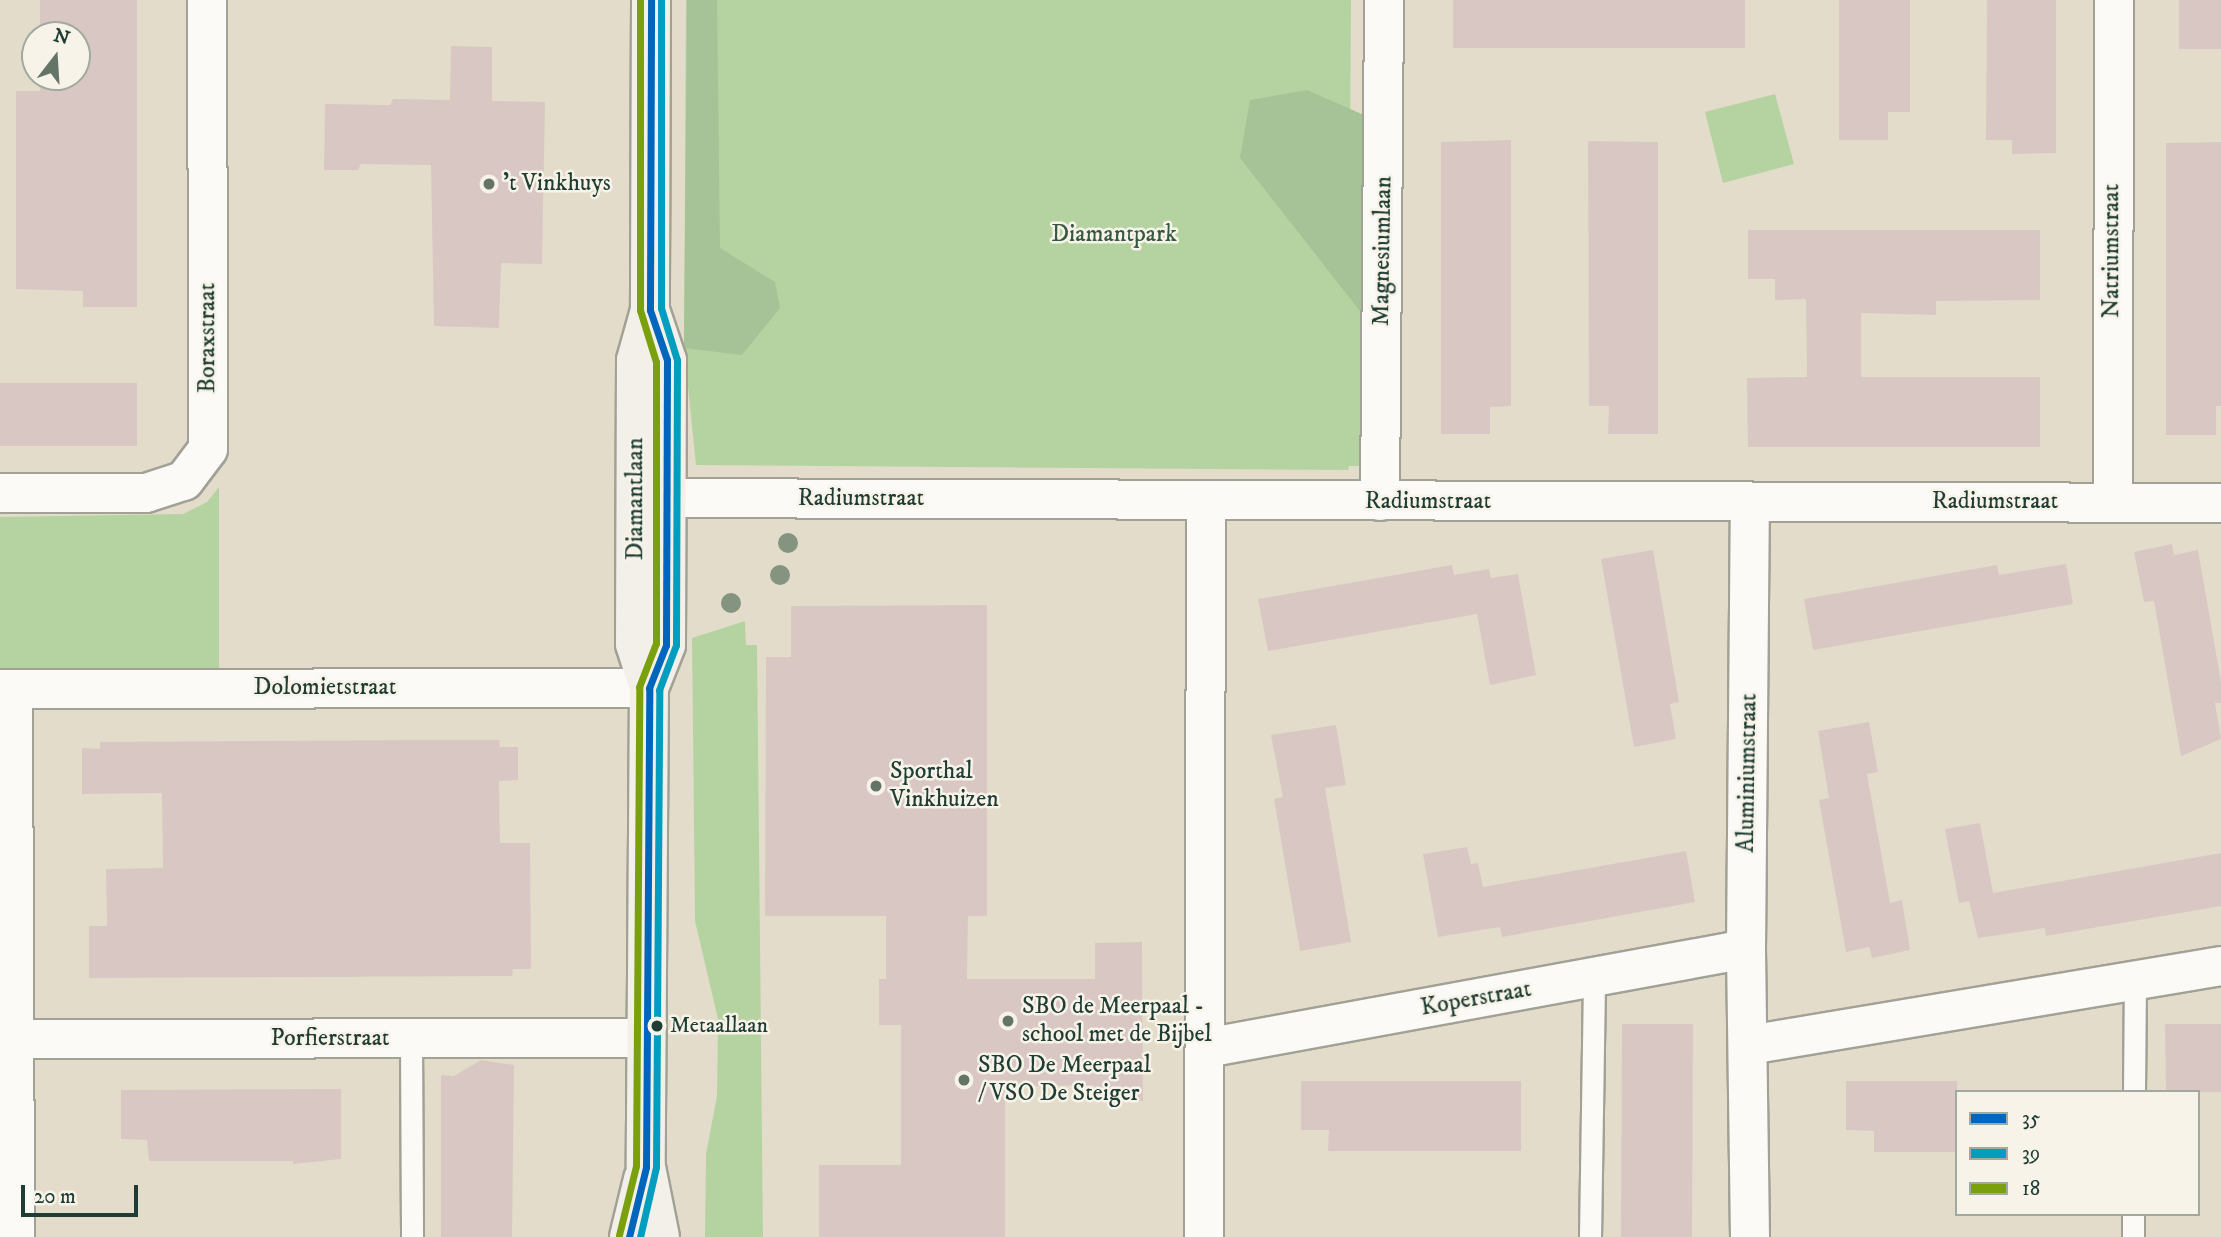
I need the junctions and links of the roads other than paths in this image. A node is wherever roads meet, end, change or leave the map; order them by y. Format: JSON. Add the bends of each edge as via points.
{"nodes":[{"id":1,"x":207,"y":0,"type":"edge"},
{"id":2,"x":651,"y":0,"type":"edge"},
{"id":3,"x":1384,"y":0,"type":"edge"},
{"id":4,"x":2114,"y":0,"type":"edge"},
{"id":5,"x":0,"y":493,"type":"edge"},
{"id":6,"x":651,"y":498,"type":"junction"},
{"id":7,"x":1206,"y":501,"type":"junction"},
{"id":8,"x":1380,"y":501,"type":"junction"},
{"id":9,"x":1750,"y":502,"type":"junction"},
{"id":10,"x":2113,"y":502,"type":"junction"},
{"id":11,"x":2221,"y":503,"type":"edge"},
{"id":12,"x":649,"y":688,"type":"junction"},
{"id":13,"x":7,"y":689,"type":"edge"},
{"id":14,"x":1746,"y":949,"type":"junction"},
{"id":15,"x":2221,"y":966,"type":"edge"},
{"id":16,"x":1594,"y":978,"type":"junction"},
{"id":17,"x":2135,"y":983,"type":"junction"},
{"id":18,"x":646,"y":1038,"type":"junction"},
{"id":19,"x":7,"y":1039,"type":"edge"},
{"id":20,"x":411,"y":1039,"type":"junction"},
{"id":21,"x":1749,"y":1045,"type":"junction"},
{"id":22,"x":1206,"y":1048,"type":"junction"},
{"id":23,"x":2134,"y":1090,"type":"edge"},
{"id":24,"x":646,"y":1167,"type":"junction"},
{"id":25,"x":2133,"y":1216,"type":"edge"},
{"id":26,"x":15,"y":1237,"type":"edge"},
{"id":27,"x":412,"y":1237,"type":"edge"},
{"id":28,"x":629,"y":1237,"type":"edge"},
{"id":29,"x":660,"y":1237,"type":"edge"},
{"id":30,"x":1204,"y":1237,"type":"edge"},
{"id":31,"x":1590,"y":1237,"type":"edge"},
{"id":32,"x":1750,"y":1237,"type":"edge"},
{"id":33,"x":2133,"y":1237,"type":"edge"}],
"edges":[{"from":1,"to":5,"type":"street","name":"Boraxstraat","via":[[208,449],[184,481],[146,493]]},
{"from":2,"to":6,"type":"street","name":"Diamantlaan","via":[[650,310],[667,360]]},
{"from":3,"to":8,"type":"street","name":"Magnesiumlaan"},
{"from":4,"to":10,"type":"street","name":"Natriumstraat"},
{"from":6,"to":7,"type":"street","name":"Radiumstraat"},
{"from":6,"to":12,"type":"street","name":"Diamantlaan","via":[[666,645]]},
{"from":7,"to":8,"type":"street","name":"Radiumstraat"},
{"from":7,"to":22,"type":"street"},
{"from":8,"to":9,"type":"street","name":"Radiumstraat"},
{"from":9,"to":10,"type":"street","name":"Radiumstraat"},
{"from":9,"to":14,"type":"street","name":"Aluminiumstraat"},
{"from":10,"to":11,"type":"street","name":"Radiumstraat"},
{"from":12,"to":13,"type":"street","name":"Dolomietstraat"},
{"from":12,"to":18,"type":"street","name":"Diamantlaan"},
{"from":13,"to":19,"type":"street"},
{"from":14,"to":16,"type":"street","name":"Koperstraat"},
{"from":14,"to":21,"type":"street","name":"Aluminiumstraat"},
{"from":15,"to":17,"type":"street"},
{"from":16,"to":22,"type":"street","name":"Koperstraat"},
{"from":16,"to":31,"type":"lane"},
{"from":17,"to":21,"type":"street"},
{"from":17,"to":23,"type":"lane"},
{"from":18,"to":20,"type":"street","name":"Porfierstraat"},
{"from":18,"to":24,"type":"street","name":"Diamantlaan"},
{"from":19,"to":20,"type":"street","name":"Porfierstraat"},
{"from":19,"to":26,"type":"street"},
{"from":20,"to":27,"type":"lane"},
{"from":21,"to":32,"type":"street","name":"Aluminiumstraat"},
{"from":22,"to":30,"type":"street"},
{"from":24,"to":28,"type":"street","name":"Diamantlaan"},
{"from":24,"to":29,"type":"street","name":"Diamantlaan"},
{"from":25,"to":33,"type":"lane"}]}
